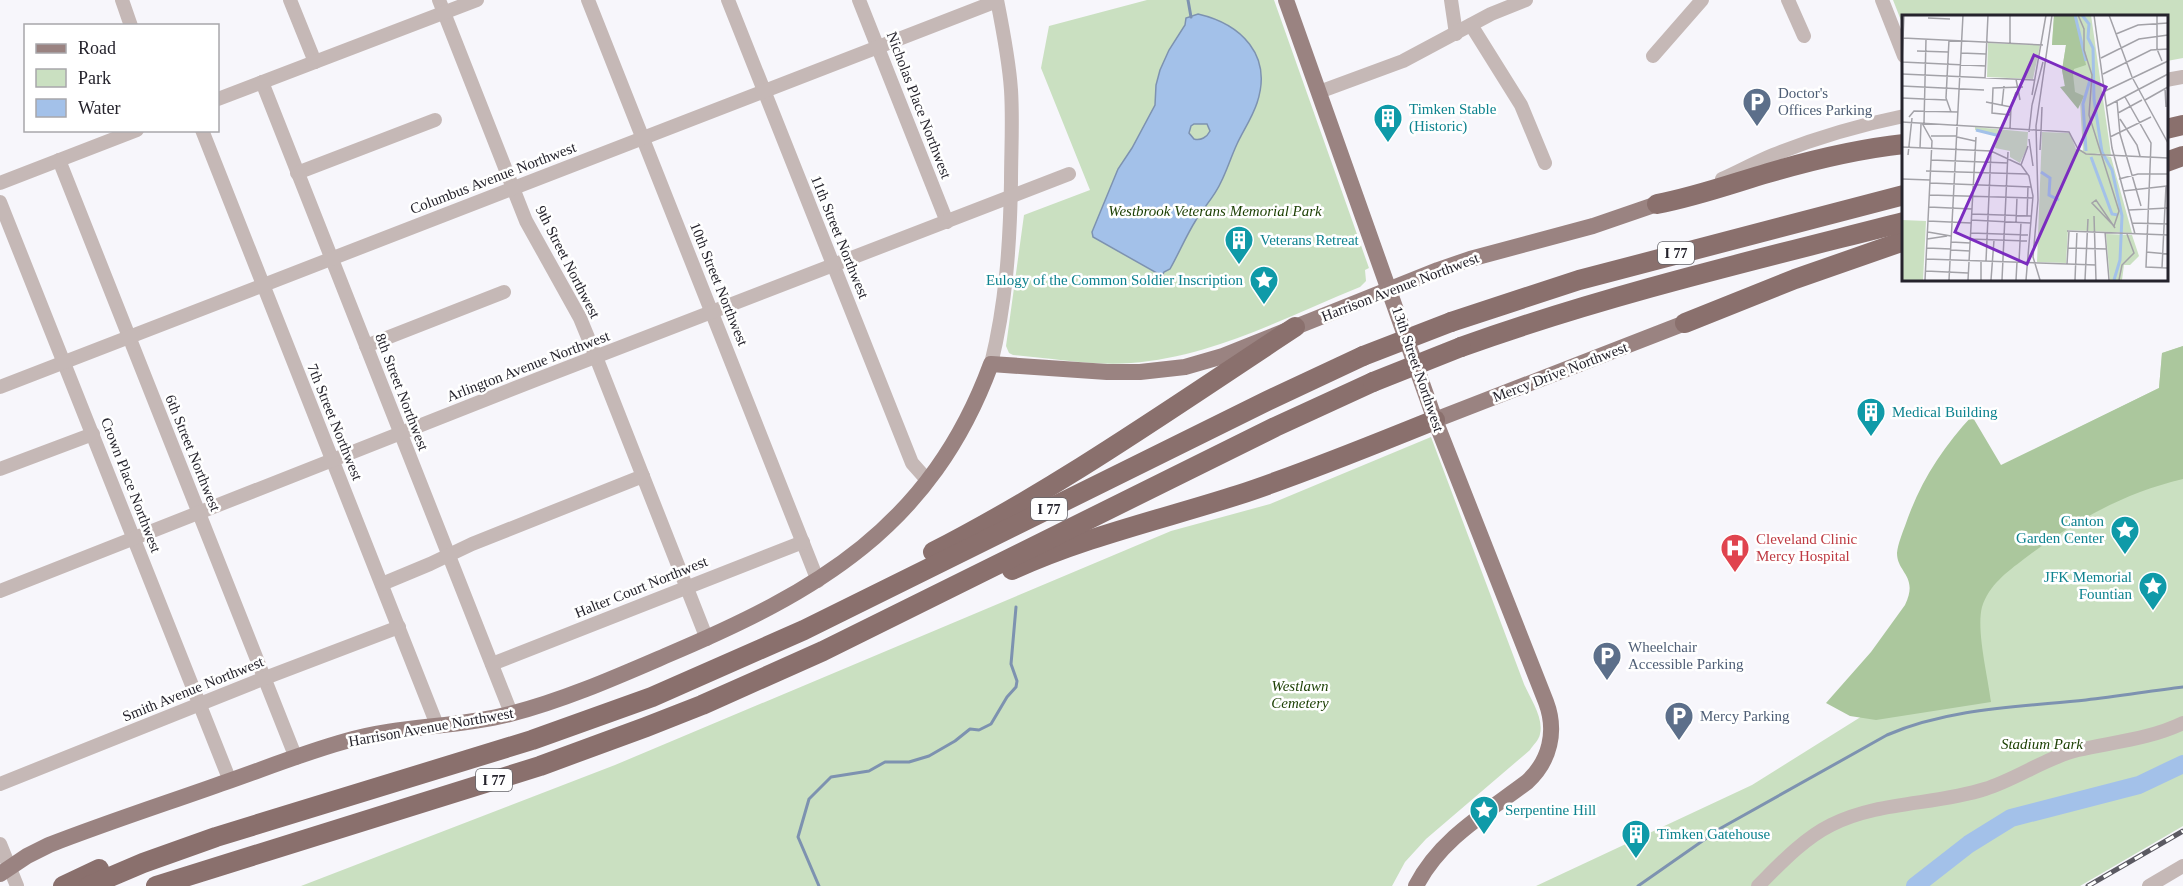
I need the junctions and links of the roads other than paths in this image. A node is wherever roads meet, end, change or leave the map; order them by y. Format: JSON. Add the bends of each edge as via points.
{"nodes":[{"id":1,"x":122,"y":0,"type":"edge"},
{"id":2,"x":290,"y":0,"type":"edge"},
{"id":3,"x":477,"y":0,"type":"edge"},
{"id":4,"x":588,"y":0,"type":"edge"},
{"id":5,"x":728,"y":0,"type":"edge"},
{"id":6,"x":860,"y":0,"type":"edge"},
{"id":7,"x":1286,"y":0,"type":"edge"},
{"id":8,"x":1451,"y":0,"type":"edge"},
{"id":9,"x":1526,"y":0,"type":"edge"},
{"id":10,"x":1702,"y":0,"type":"edge"},
{"id":11,"x":1788,"y":0,"type":"edge"},
{"id":12,"x":1882,"y":0,"type":"edge"},
{"id":13,"x":997,"y":1,"type":"edge"},
{"id":14,"x":442,"y":6,"type":"edge"},
{"id":15,"x":130,"y":24,"type":"edge"},
{"id":16,"x":1471,"y":25,"type":"junction"},
{"id":17,"x":1456,"y":34,"type":"junction"},
{"id":18,"x":1804,"y":36,"type":"dead end"},
{"id":19,"x":879,"y":47,"type":"junction"},
{"id":20,"x":1902,"y":51,"type":"edge"},
{"id":21,"x":1653,"y":56,"type":"dead end"},
{"id":22,"x":315,"y":62,"type":"junction"},
{"id":23,"x":2183,"y":77,"type":"edge"},
{"id":24,"x":2168,"y":80,"type":"edge"},
{"id":25,"x":262,"y":82,"type":"junction"},
{"id":26,"x":765,"y":91,"type":"junction"},
{"id":27,"x":1318,"y":92,"type":"junction"},
{"id":28,"x":219,"y":99,"type":"edge"},
{"id":29,"x":2183,"y":113,"type":"edge"},
{"id":30,"x":1902,"y":116,"type":"edge"},
{"id":31,"x":2168,"y":116,"type":"edge"},
{"id":32,"x":435,"y":120,"type":"dead end"},
{"id":33,"x":2183,"y":125,"type":"edge"},
{"id":34,"x":2168,"y":129,"type":"edge"},
{"id":35,"x":132,"y":132,"type":"edge"},
{"id":36,"x":203,"y":132,"type":"edge"},
{"id":37,"x":643,"y":138,"type":"junction"},
{"id":38,"x":1902,"y":144,"type":"edge"},
{"id":39,"x":2183,"y":154,"type":"edge"},
{"id":40,"x":2168,"y":156,"type":"edge"},
{"id":41,"x":59,"y":160,"type":"junction"},
{"id":42,"x":2168,"y":161,"type":"edge"},
{"id":43,"x":1545,"y":163,"type":"dead end"},
{"id":44,"x":297,"y":173,"type":"junction"},
{"id":45,"x":1069,"y":174,"type":"dead end"},
{"id":46,"x":0,"y":183,"type":"edge"},
{"id":47,"x":513,"y":188,"type":"junction"},
{"id":48,"x":1902,"y":196,"type":"edge"},
{"id":49,"x":1010,"y":198,"type":"junction"},
{"id":50,"x":0,"y":202,"type":"edge"},
{"id":51,"x":1657,"y":204,"type":"junction"},
{"id":52,"x":947,"y":222,"type":"junction"},
{"id":53,"x":1902,"y":223,"type":"edge"},
{"id":54,"x":1902,"y":242,"type":"edge"},
{"id":55,"x":331,"y":258,"type":"junction"},
{"id":56,"x":833,"y":266,"type":"junction"},
{"id":57,"x":263,"y":284,"type":"junction"},
{"id":58,"x":1390,"y":289,"type":"junction"},
{"id":59,"x":504,"y":292,"type":"dead end"},
{"id":60,"x":712,"y":312,"type":"junction"},
{"id":61,"x":1685,"y":323,"type":"joint"},
{"id":62,"x":1295,"y":327,"type":"junction"},
{"id":63,"x":130,"y":337,"type":"junction"},
{"id":64,"x":366,"y":346,"type":"junction"},
{"id":65,"x":596,"y":357,"type":"junction"},
{"id":66,"x":65,"y":361,"type":"junction"},
{"id":67,"x":991,"y":364,"type":"junction"},
{"id":68,"x":0,"y":387,"type":"edge"},
{"id":69,"x":1435,"y":420,"type":"junction"},
{"id":70,"x":93,"y":434,"type":"junction"},
{"id":71,"x":401,"y":434,"type":"junction"},
{"id":72,"x":333,"y":462,"type":"junction"},
{"id":73,"x":0,"y":469,"type":"edge"},
{"id":74,"x":643,"y":476,"type":"junction"},
{"id":75,"x":928,"y":481,"type":"junction"},
{"id":76,"x":199,"y":513,"type":"junction"},
{"id":77,"x":134,"y":539,"type":"junction"},
{"id":78,"x":803,"y":542,"type":"junction"},
{"id":79,"x":449,"y":556,"type":"junction"},
{"id":80,"x":818,"y":581,"type":"junction"},
{"id":81,"x":382,"y":584,"type":"junction"},
{"id":82,"x":687,"y":587,"type":"junction"},
{"id":83,"x":0,"y":591,"type":"edge"},
{"id":84,"x":399,"y":627,"type":"junction"},
{"id":85,"x":707,"y":639,"type":"junction"},
{"id":86,"x":823,"y":651,"type":"junction"},
{"id":87,"x":734,"y":662,"type":"junction"},
{"id":88,"x":492,"y":664,"type":"junction"},
{"id":89,"x":265,"y":678,"type":"junction"},
{"id":90,"x":199,"y":704,"type":"junction"},
{"id":91,"x":511,"y":713,"type":"junction"},
{"id":92,"x":2183,"y":723,"type":"edge"},
{"id":93,"x":437,"y":725,"type":"junction"},
{"id":94,"x":296,"y":758,"type":"junction"},
{"id":95,"x":230,"y":781,"type":"junction"},
{"id":96,"x":0,"y":784,"type":"edge"},
{"id":97,"x":216,"y":837,"type":"junction"},
{"id":98,"x":0,"y":844,"type":"edge"},
{"id":99,"x":2183,"y":866,"type":"edge"},
{"id":100,"x":5,"y":871,"type":"edge"},
{"id":101,"x":17,"y":886,"type":"edge"},
{"id":102,"x":63,"y":886,"type":"edge"},
{"id":103,"x":88,"y":886,"type":"edge"},
{"id":104,"x":156,"y":886,"type":"edge"},
{"id":105,"x":1416,"y":886,"type":"edge"},
{"id":106,"x":1758,"y":886,"type":"edge"},
{"id":107,"x":2149,"y":886,"type":"edge"}],
"edges":[{"from":1,"to":15,"type":"street"},
{"from":2,"to":22,"type":"street"},
{"from":3,"to":14,"type":"street"},
{"from":4,"to":37,"type":"street","name":"10th Street Northwest"},
{"from":5,"to":26,"type":"street","name":"11th Street Northwest"},
{"from":6,"to":19,"type":"street","name":"Nicholas Place Northwest"},
{"from":7,"to":27,"type":"main road","name":"13th Street Northwest"},
{"from":8,"to":17,"type":"street"},
{"from":9,"to":16,"type":"street"},
{"from":10,"to":21,"type":"street"},
{"from":11,"to":18,"type":"street"},
{"from":12,"to":20,"type":"street"},
{"from":13,"to":19,"type":"street","name":"Columbus Avenue Northwest"},
{"from":13,"to":49,"type":"street","via":[[1011,91]]},
{"from":14,"to":22,"type":"street"},
{"from":14,"to":47,"type":"street","name":"9th Street Northwest"},
{"from":16,"to":17,"type":"street"},
{"from":16,"to":43,"type":"street","via":[[1521,105]]},
{"from":17,"to":27,"type":"street","via":[[1403,61]]},
{"from":19,"to":26,"type":"street","name":"Columbus Avenue Northwest"},
{"from":19,"to":52,"type":"street","name":"Nicholas Place Northwest"},
{"from":22,"to":25,"type":"street"},
{"from":23,"to":24,"type":"street"},
{"from":25,"to":28,"type":"street"},
{"from":25,"to":44,"type":"street","name":"8th Street Northwest"},
{"from":26,"to":37,"type":"street","name":"Columbus Avenue Northwest"},
{"from":26,"to":56,"type":"street","name":"11th Street Northwest"},
{"from":27,"to":58,"type":"main road","name":"13th Street Northwest"},
{"from":29,"to":31,"type":"highway"},
{"from":30,"to":51,"type":"street","name":"Harrison Avenue Northwest","via":[[1776,154],[1722,180]]},
{"from":32,"to":44,"type":"street"},
{"from":33,"to":34,"type":"highway"},
{"from":35,"to":41,"type":"street"},
{"from":36,"to":57,"type":"street","name":"7th Street Northwest"},
{"from":37,"to":47,"type":"street","name":"Columbus Avenue Northwest"},
{"from":37,"to":60,"type":"street","name":"10th Street Northwest"},
{"from":38,"to":51,"type":"highway","via":[[1810,162],[1687,199]]},
{"from":39,"to":40,"type":"highway"},
{"from":39,"to":42,"type":"highway"},
{"from":41,"to":46,"type":"street"},
{"from":41,"to":63,"type":"street","name":"6th Street Northwest"},
{"from":44,"to":55,"type":"street","name":"8th Street Northwest"},
{"from":45,"to":49,"type":"street","name":"Arlington Avenue Northwest"},
{"from":47,"to":55,"type":"street","name":"Columbus Avenue Northwest"},
{"from":47,"to":65,"type":"street","name":"9th Street Northwest"},
{"from":48,"to":87,"type":"highway","number":"I 77","bridge":true,"via":[[1590,276],[1363,356]]},
{"from":49,"to":52,"type":"street","name":"Arlington Avenue Northwest"},
{"from":49,"to":67,"type":"street","via":[[1002,316]]},
{"from":50,"to":66,"type":"street","name":"Crown Place Northwest"},
{"from":51,"to":58,"type":"main road","name":"Harrison Avenue Northwest","via":[[1593,226],[1470,259]]},
{"from":52,"to":56,"type":"street","name":"Arlington Avenue Northwest"},
{"from":53,"to":86,"type":"highway","number":"I 77","bridge":true,"via":[[1639,290],[1461,347],[1285,422]]},
{"from":54,"to":61,"type":"highway"},
{"from":55,"to":57,"type":"street","name":"Columbus Avenue Northwest"},
{"from":55,"to":64,"type":"street","name":"8th Street Northwest"},
{"from":56,"to":60,"type":"street","name":"Arlington Avenue Northwest"},
{"from":56,"to":75,"type":"street","name":"11th Street Northwest","via":[[912,463]]},
{"from":57,"to":63,"type":"street","name":"Columbus Avenue Northwest"},
{"from":57,"to":72,"type":"street","name":"7th Street Northwest"},
{"from":58,"to":62,"type":"main road","name":"Harrison Avenue Northwest"},
{"from":58,"to":69,"type":"main road","name":"13th Street Northwest"},
{"from":59,"to":64,"type":"street"},
{"from":60,"to":65,"type":"street","name":"Arlington Avenue Northwest"},
{"from":60,"to":78,"type":"street","name":"10th Street Northwest"},
{"from":61,"to":69,"type":"main road","name":"Mercy Drive Northwest"},
{"from":62,"to":67,"type":"main road","name":"Harrison Avenue Northwest","via":[[1223,356],[1163,371],[1107,372]]},
{"from":62,"to":87,"type":"highway","via":[[1064,480],[811,614]]},
{"from":63,"to":66,"type":"street","name":"Columbus Avenue Northwest"},
{"from":63,"to":76,"type":"street","name":"6th Street Northwest"},
{"from":64,"to":71,"type":"street","name":"8th Street Northwest"},
{"from":65,"to":71,"type":"street","name":"Arlington Avenue Northwest"},
{"from":65,"to":74,"type":"street","name":"9th Street Northwest"},
{"from":66,"to":68,"type":"street","name":"Columbus Avenue Northwest"},
{"from":66,"to":70,"type":"street","name":"Crown Place Northwest"},
{"from":67,"to":75,"type":"main road","name":"Harrison Avenue Northwest","via":[[962,427]]},
{"from":69,"to":86,"type":"highway","via":[[1298,474],[1043,557],[872,638]]},
{"from":69,"to":105,"type":"main road","name":"13th Street Northwest","via":[[1548,708],[1551,736],[1544,762],[1532,778],[1447,843]]},
{"from":70,"to":73,"type":"street"},
{"from":70,"to":77,"type":"street","name":"Crown Place Northwest"},
{"from":71,"to":72,"type":"street","name":"Arlington Avenue Northwest"},
{"from":71,"to":79,"type":"street","name":"8th Street Northwest"},
{"from":72,"to":76,"type":"street","name":"Arlington Avenue Northwest"},
{"from":72,"to":81,"type":"street","name":"7th Street Northwest"},
{"from":74,"to":79,"type":"street"},
{"from":74,"to":82,"type":"street","name":"9th Street Northwest"},
{"from":75,"to":80,"type":"main road","name":"Harrison Avenue Northwest","via":[[879,533]]},
{"from":76,"to":77,"type":"street","name":"Arlington Avenue Northwest"},
{"from":76,"to":89,"type":"street","name":"6th Street Northwest"},
{"from":77,"to":83,"type":"street","name":"Arlington Avenue Northwest"},
{"from":77,"to":90,"type":"street","name":"Crown Place Northwest"},
{"from":78,"to":80,"type":"street","name":"10th Street Northwest"},
{"from":78,"to":82,"type":"street","name":"Halter Court Northwest"},
{"from":79,"to":81,"type":"street"},
{"from":79,"to":88,"type":"street","name":"8th Street Northwest"},
{"from":80,"to":85,"type":"main road","name":"Harrison Avenue Northwest"},
{"from":81,"to":84,"type":"street","name":"7th Street Northwest"},
{"from":82,"to":85,"type":"street","name":"9th Street Northwest"},
{"from":82,"to":88,"type":"street","name":"Halter Court Northwest"},
{"from":84,"to":89,"type":"street","name":"Smith Avenue Northwest"},
{"from":84,"to":93,"type":"street","name":"7th Street Northwest"},
{"from":85,"to":91,"type":"main road","name":"Harrison Avenue Northwest","via":[[593,687]]},
{"from":86,"to":104,"type":"highway","number":"I 77","via":[[702,705],[591,748]]},
{"from":87,"to":97,"type":"highway","number":"I 77","via":[[652,697],[532,740]]},
{"from":88,"to":91,"type":"street","name":"8th Street Northwest"},
{"from":89,"to":90,"type":"street","name":"Smith Avenue Northwest"},
{"from":89,"to":94,"type":"street","name":"6th Street Northwest"},
{"from":90,"to":95,"type":"street","name":"Crown Place Northwest"},
{"from":90,"to":96,"type":"street","name":"Smith Avenue Northwest"},
{"from":91,"to":93,"type":"main road","name":"Harrison Avenue Northwest"},
{"from":92,"to":106,"type":"street","via":[[2158,733],[2065,754],[1984,789],[1845,819],[1793,852]]},
{"from":93,"to":94,"type":"main road","name":"Harrison Avenue Northwest","via":[[365,736]]},
{"from":94,"to":95,"type":"main road","name":"Harrison Avenue Northwest"},
{"from":95,"to":100,"type":"main road","name":"Harrison Avenue Northwest","via":[[49,845]]},
{"from":97,"to":102,"type":"highway","via":[[178,839]]},
{"from":97,"to":103,"type":"highway","number":"I 77"},
{"from":98,"to":100,"type":"street"},
{"from":99,"to":107,"type":"street"},
{"from":100,"to":101,"type":"street"}]}
